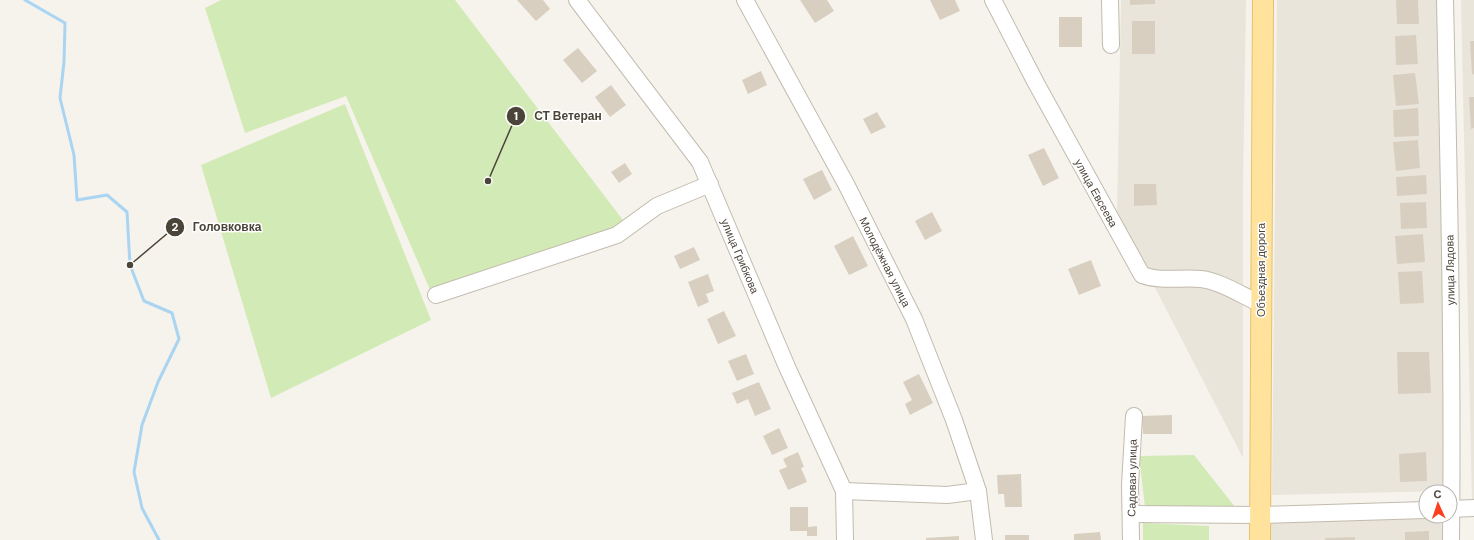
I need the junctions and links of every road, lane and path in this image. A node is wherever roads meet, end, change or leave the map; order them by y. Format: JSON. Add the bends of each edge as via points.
{"nodes":[{"id":1,"x":577,"y":0,"type":"edge"},
{"id":2,"x":745,"y":0,"type":"edge"},
{"id":3,"x":993,"y":0,"type":"edge"},
{"id":4,"x":1110,"y":0,"type":"edge"},
{"id":5,"x":1263,"y":0,"type":"edge"},
{"id":6,"x":1445,"y":0,"type":"edge"},
{"id":7,"x":1111,"y":45,"type":"dead end"},
{"id":8,"x":710,"y":184,"type":"junction"},
{"id":9,"x":436,"y":295,"type":"dead end"},
{"id":10,"x":1261,"y":304,"type":"junction"},
{"id":11,"x":1134,"y":416,"type":"dead end"},
{"id":12,"x":1452,"y":484,"type":"edge"},
{"id":13,"x":844,"y":491,"type":"junction"},
{"id":14,"x":978,"y":491,"type":"junction"},
{"id":15,"x":1474,"y":508,"type":"edge"},
{"id":16,"x":1458,"y":509,"type":"edge"},
{"id":17,"x":1418,"y":510,"type":"edge"},
{"id":18,"x":1131,"y":514,"type":"junction"},
{"id":19,"x":1260,"y":515,"type":"junction"},
{"id":20,"x":1451,"y":524,"type":"edge"},
{"id":21,"x":845,"y":540,"type":"edge"},
{"id":22,"x":984,"y":540,"type":"edge"},
{"id":23,"x":1131,"y":540,"type":"edge"},
{"id":24,"x":1260,"y":540,"type":"edge"},
{"id":25,"x":1451,"y":540,"type":"edge"}],
"edges":[{"from":1,"to":8,"type":"street","name":"улица Грибкова","via":[[689,146]]},
{"from":2,"to":14,"type":"street","name":"Молодёжная улица","via":[[846,184],[914,319],[954,420]]},
{"from":3,"to":10,"type":"street","name":"улица Евсеева","via":[[1036,84],[1142,275],[1152,279],[1201,279]]},
{"from":4,"to":7,"type":"street"},
{"from":5,"to":10,"type":"main road","name":"Объездная дорога"},
{"from":6,"to":12,"type":"street","name":"улица Лядова"},
{"from":8,"to":9,"type":"street","via":[[658,206],[617,235]]},
{"from":8,"to":13,"type":"street","name":"улица Грибкова","via":[[790,374]]},
{"from":10,"to":19,"type":"main road","name":"Объездная дорога"},
{"from":11,"to":18,"type":"street","name":"Садовая улица"},
{"from":13,"to":14,"type":"street","via":[[947,495]]},
{"from":13,"to":21,"type":"street","name":"улица Грибкова"},
{"from":14,"to":22,"type":"street","name":"Молодёжная улица"},
{"from":15,"to":16,"type":"street"},
{"from":17,"to":19,"type":"street"},
{"from":18,"to":19,"type":"street"},
{"from":18,"to":23,"type":"street","name":"Садовая улица"},
{"from":19,"to":24,"type":"main road","name":"Объездная дорога"},
{"from":20,"to":25,"type":"street","name":"улица Лядова"}]}
